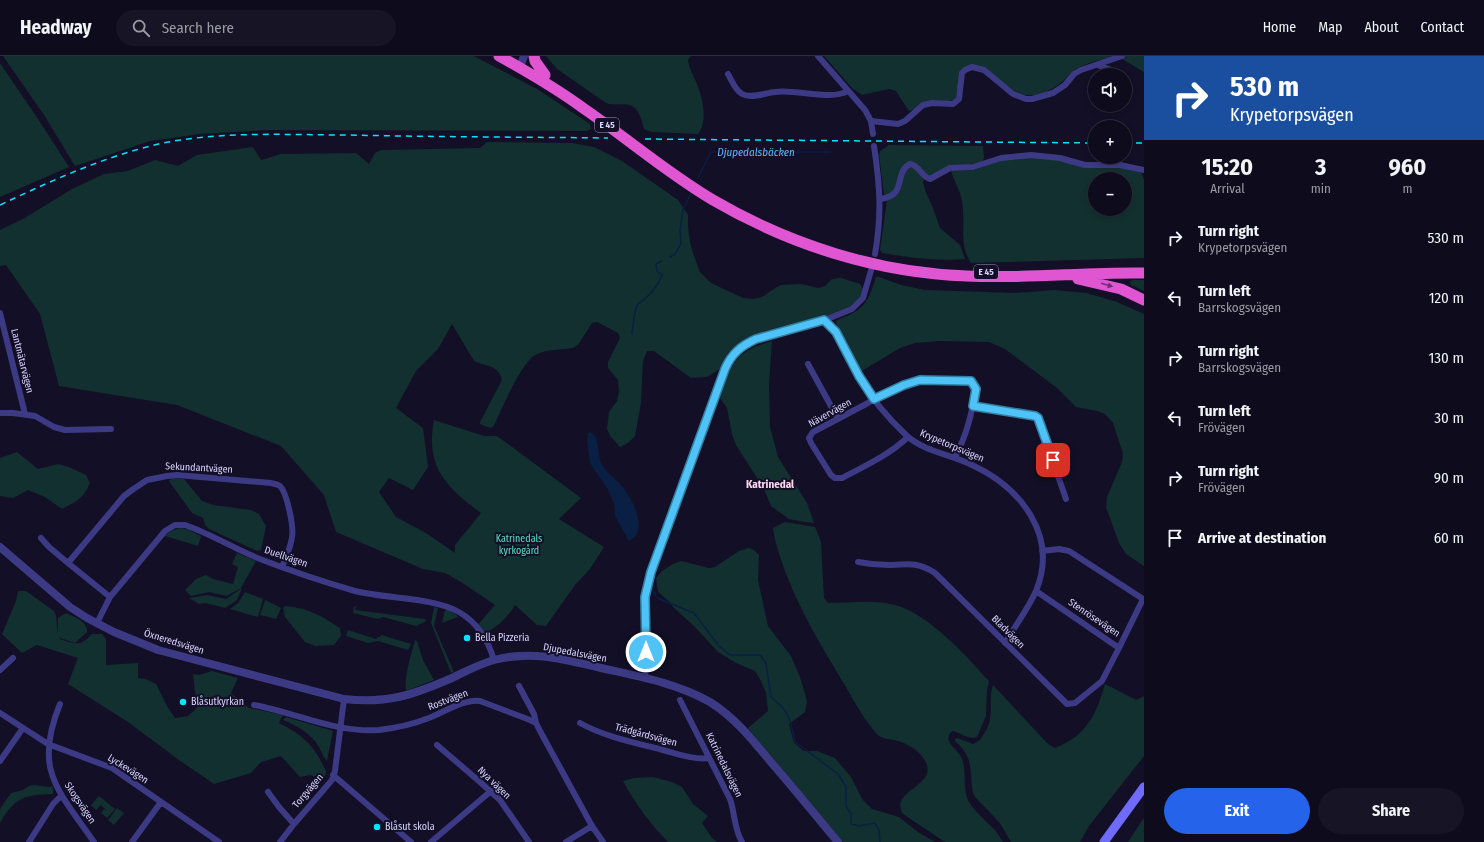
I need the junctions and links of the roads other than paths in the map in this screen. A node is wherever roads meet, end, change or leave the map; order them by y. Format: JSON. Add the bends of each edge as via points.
{"nodes":[{"id":1,"x":499,"y":56,"type":"edge"},
{"id":2,"x":512,"y":56,"type":"edge"},
{"id":3,"x":534,"y":56,"type":"edge"},
{"id":4,"x":818,"y":56,"type":"edge"},
{"id":5,"x":1122,"y":56,"type":"edge"},
{"id":6,"x":524,"y":60,"type":"edge"},
{"id":7,"x":1097,"y":65,"type":"junction"},
{"id":8,"x":1104,"y":68,"type":"edge"},
{"id":9,"x":728,"y":74,"type":"dead end"},
{"id":10,"x":545,"y":75,"type":"junction"},
{"id":11,"x":848,"y":91,"type":"junction"},
{"id":12,"x":871,"y":121,"type":"junction"},
{"id":13,"x":873,"y":134,"type":"dead end"},
{"id":14,"x":874,"y":146,"type":"dead end"},
{"id":15,"x":1144,"y":170,"type":"edge"},
{"id":16,"x":881,"y":199,"type":"junction"},
{"id":17,"x":875,"y":254,"type":"dead end"},
{"id":18,"x":872,"y":268,"type":"dead end"},
{"id":19,"x":1144,"y":268,"type":"edge"},
{"id":20,"x":1144,"y":273,"type":"edge"},
{"id":21,"x":1056,"y":275,"type":"junction"},
{"id":22,"x":1144,"y":300,"type":"edge"},
{"id":23,"x":0,"y":313,"type":"edge"},
{"id":24,"x":824,"y":320,"type":"junction"},
{"id":25,"x":808,"y":364,"type":"dead end"},
{"id":26,"x":874,"y":399,"type":"junction"},
{"id":27,"x":973,"y":406,"type":"junction"},
{"id":28,"x":0,"y":413,"type":"edge"},
{"id":29,"x":25,"y":414,"type":"junction"},
{"id":30,"x":838,"y":419,"type":"junction"},
{"id":31,"x":111,"y":429,"type":"dead end"},
{"id":32,"x":908,"y":437,"type":"junction"},
{"id":33,"x":955,"y":457,"type":"junction"},
{"id":34,"x":1066,"y":499,"type":"dead end"},
{"id":35,"x":41,"y":538,"type":"dead end"},
{"id":36,"x":0,"y":547,"type":"edge"},
{"id":37,"x":1042,"y":551,"type":"junction"},
{"id":38,"x":858,"y":562,"type":"dead end"},
{"id":39,"x":68,"y":563,"type":"junction"},
{"id":40,"x":282,"y":567,"type":"junction"},
{"id":41,"x":1036,"y":591,"type":"junction"},
{"id":42,"x":110,"y":597,"type":"junction"},
{"id":43,"x":97,"y":624,"type":"junction"},
{"id":44,"x":1005,"y":643,"type":"junction"},
{"id":45,"x":1119,"y":648,"type":"junction"},
{"id":46,"x":13,"y":658,"type":"dead end"},
{"id":47,"x":494,"y":660,"type":"junction"},
{"id":48,"x":0,"y":670,"type":"edge"},
{"id":49,"x":645,"y":678,"type":"junction"},
{"id":50,"x":519,"y":686,"type":"dead end"},
{"id":51,"x":344,"y":699,"type":"junction"},
{"id":52,"x":680,"y":700,"type":"dead end"},
{"id":53,"x":60,"y":704,"type":"dead end"},
{"id":54,"x":254,"y":705,"type":"dead end"},
{"id":55,"x":0,"y":713,"type":"edge"},
{"id":56,"x":536,"y":724,"type":"junction"},
{"id":57,"x":580,"y":724,"type":"dead end"},
{"id":58,"x":23,"y":728,"type":"junction"},
{"id":59,"x":340,"y":729,"type":"junction"},
{"id":60,"x":48,"y":744,"type":"junction"},
{"id":61,"x":437,"y":745,"type":"dead end"},
{"id":62,"x":709,"y":758,"type":"junction"},
{"id":63,"x":0,"y":761,"type":"edge"},
{"id":64,"x":333,"y":775,"type":"junction"},
{"id":65,"x":1144,"y":787,"type":"edge"},
{"id":66,"x":491,"y":791,"type":"junction"},
{"id":67,"x":268,"y":792,"type":"dead end"},
{"id":68,"x":1144,"y":792,"type":"edge"},
{"id":69,"x":61,"y":796,"type":"junction"},
{"id":70,"x":161,"y":802,"type":"junction"},
{"id":71,"x":294,"y":824,"type":"junction"},
{"id":72,"x":592,"y":826,"type":"junction"},
{"id":73,"x":29,"y":842,"type":"edge"},
{"id":74,"x":94,"y":842,"type":"edge"},
{"id":75,"x":132,"y":842,"type":"edge"},
{"id":76,"x":219,"y":842,"type":"edge"},
{"id":77,"x":280,"y":842,"type":"edge"},
{"id":78,"x":411,"y":842,"type":"edge"},
{"id":79,"x":431,"y":842,"type":"edge"},
{"id":80,"x":529,"y":842,"type":"edge"},
{"id":81,"x":566,"y":842,"type":"edge"},
{"id":82,"x":603,"y":842,"type":"edge"},
{"id":83,"x":742,"y":842,"type":"edge"},
{"id":84,"x":838,"y":842,"type":"edge"},
{"id":85,"x":1104,"y":842,"type":"edge"},
{"id":86,"x":1111,"y":842,"type":"edge"}],
"edges":[{"from":1,"to":6,"type":"highway","number":"E 45"},
{"from":2,"to":6,"type":"highway","number":"E 45"},
{"from":3,"to":10,"type":"highway"},
{"from":4,"to":11,"type":"street"},
{"from":5,"to":7,"type":"street"},
{"from":6,"to":10,"type":"highway","number":"E 45"},
{"from":6,"to":21,"type":"highway","number":"E 45","via":[[584,108],[694,188],[757,224],[796,241],[857,260],[946,275]]},
{"from":7,"to":8,"type":"street"},
{"from":7,"to":12,"type":"street","via":[[1078,72],[1053,94],[1032,99],[1013,94],[984,70],[972,67],[962,73],[959,99],[956,102],[949,105],[923,105],[898,124]]},
{"from":9,"to":11,"type":"street","via":[[736,89],[748,96],[788,91],[840,95]]},
{"from":10,"to":19,"type":"highway","number":"E 45","via":[[664,162],[714,195],[758,219],[830,247],[917,267],[968,271]]},
{"from":11,"to":12,"type":"street"},
{"from":12,"to":13,"type":"street"},
{"from":14,"to":16,"type":"street"},
{"from":15,"to":16,"type":"street","via":[[1120,165],[1085,165],[1060,158],[1031,155],[1001,158],[973,167],[950,168],[930,179],[915,165],[910,164],[905,168],[894,195]]},
{"from":16,"to":17,"type":"street"},
{"from":18,"to":24,"type":"street","via":[[865,294],[860,302],[845,312]]},
{"from":20,"to":21,"type":"highway","number":"E 45"},
{"from":21,"to":22,"type":"highway","one_way":true,"via":[[1121,289]]},
{"from":23,"to":29,"type":"street","name":"Lantmätarvägen"},
{"from":24,"to":26,"type":"street","name":"Krypetorpsvägen","via":[[836,332]]},
{"from":24,"to":49,"type":"street","via":[[756,339],[741,347],[730,359],[648,584],[645,597]]},
{"from":25,"to":30,"type":"street"},
{"from":26,"to":27,"type":"street","name":"Nävervägen","via":[[920,380],[971,381],[976,389]]},
{"from":26,"to":30,"type":"street","name":"Nävervägen"},
{"from":26,"to":32,"type":"street","name":"Krypetorpsvägen"},
{"from":27,"to":33,"type":"street","via":[[963,443]]},
{"from":27,"to":34,"type":"street","via":[[1038,418]]},
{"from":28,"to":29,"type":"street"},
{"from":29,"to":31,"type":"street","via":[[65,430]]},
{"from":30,"to":32,"type":"street","name":"Nävervägen","via":[[813,432],[809,438],[835,478],[842,478],[886,454]]},
{"from":32,"to":33,"type":"street","name":"Krypetorpsvägen","via":[[931,450]]},
{"from":33,"to":37,"type":"street","name":"Krypetorpsvägen","via":[[995,477],[1018,496],[1033,520]]},
{"from":35,"to":39,"type":"street"},
{"from":36,"to":43,"type":"street","name":"Öxneredsvägen","via":[[70,607]]},
{"from":37,"to":41,"type":"street","name":"Krypetorpsvägen","via":[[1042,566]]},
{"from":37,"to":45,"type":"street","name":"Stenrösevägen","via":[[1070,551],[1144,599]]},
{"from":38,"to":44,"type":"street","name":"Bladvägen","via":[[879,565],[911,563],[926,567],[946,582]]},
{"from":39,"to":40,"type":"street","name":"Sekundantvägen","via":[[132,490],[147,480],[177,476],[271,483],[280,486],[292,521],[293,532]]},
{"from":39,"to":42,"type":"street"},
{"from":40,"to":42,"type":"street","name":"Duellvägen","via":[[190,526],[171,526]]},
{"from":40,"to":47,"type":"street","name":"Duellvägen","via":[[366,593],[447,606],[463,614],[479,628],[490,646]]},
{"from":41,"to":44,"type":"street","name":"Krypetorpsvägen"},
{"from":41,"to":45,"type":"street","name":"Stenrösevägen"},
{"from":42,"to":43,"type":"street","name":"Duellvägen"},
{"from":43,"to":51,"type":"street","name":"Öxneredsvägen","via":[[158,650]]},
{"from":44,"to":45,"type":"street","name":"Bladvägen","via":[[1065,703],[1070,704],[1075,703],[1102,681]]},
{"from":46,"to":48,"type":"street"},
{"from":47,"to":49,"type":"street","name":"Djupedalsvägen","via":[[543,655]]},
{"from":47,"to":51,"type":"street","name":"Djupedalsvägen","via":[[401,697],[375,701]]},
{"from":49,"to":84,"type":"street","name":"Djupedalsvägen","via":[[692,693],[728,715],[752,739]]},
{"from":50,"to":56,"type":"street","via":[[534,714]]},
{"from":51,"to":59,"type":"street","name":"Torgvägen"},
{"from":52,"to":62,"type":"street","name":"Katrinedalsvägen"},
{"from":53,"to":60,"type":"street","name":"Skogsvägen"},
{"from":54,"to":59,"type":"street","name":"Rostvägen"},
{"from":55,"to":58,"type":"street","name":"Lyckevägen"},
{"from":56,"to":59,"type":"street","name":"Rostvägen","via":[[476,700],[428,719],[402,726],[367,730]]},
{"from":56,"to":72,"type":"street"},
{"from":57,"to":62,"type":"street","name":"Trädgårdsvägen","via":[[647,746],[697,758]]},
{"from":58,"to":60,"type":"street","name":"Lyckevägen"},
{"from":58,"to":63,"type":"street"},
{"from":59,"to":64,"type":"street","name":"Torgvägen"},
{"from":60,"to":69,"type":"street","name":"Skogsvägen","via":[[51,773]]},
{"from":60,"to":70,"type":"street","name":"Lyckevägen","via":[[104,764]]},
{"from":61,"to":66,"type":"street","name":"Nya vägen"},
{"from":62,"to":83,"type":"street","name":"Katrinedalsvägen","via":[[733,807]]},
{"from":64,"to":71,"type":"street","name":"Torgvägen","via":[[329,784]]},
{"from":64,"to":78,"type":"street"},
{"from":65,"to":85,"type":"main road"},
{"from":66,"to":79,"type":"street"},
{"from":66,"to":80,"type":"street","name":"Nya vägen","via":[[510,813]]},
{"from":67,"to":71,"type":"street"},
{"from":68,"to":86,"type":"main road"},
{"from":69,"to":73,"type":"street"},
{"from":69,"to":74,"type":"street","name":"Skogsvägen"},
{"from":70,"to":75,"type":"street"},
{"from":70,"to":76,"type":"street","name":"Lyckevägen"},
{"from":71,"to":77,"type":"street","name":"Torgvägen"},
{"from":72,"to":81,"type":"street"},
{"from":72,"to":82,"type":"street"}]}
